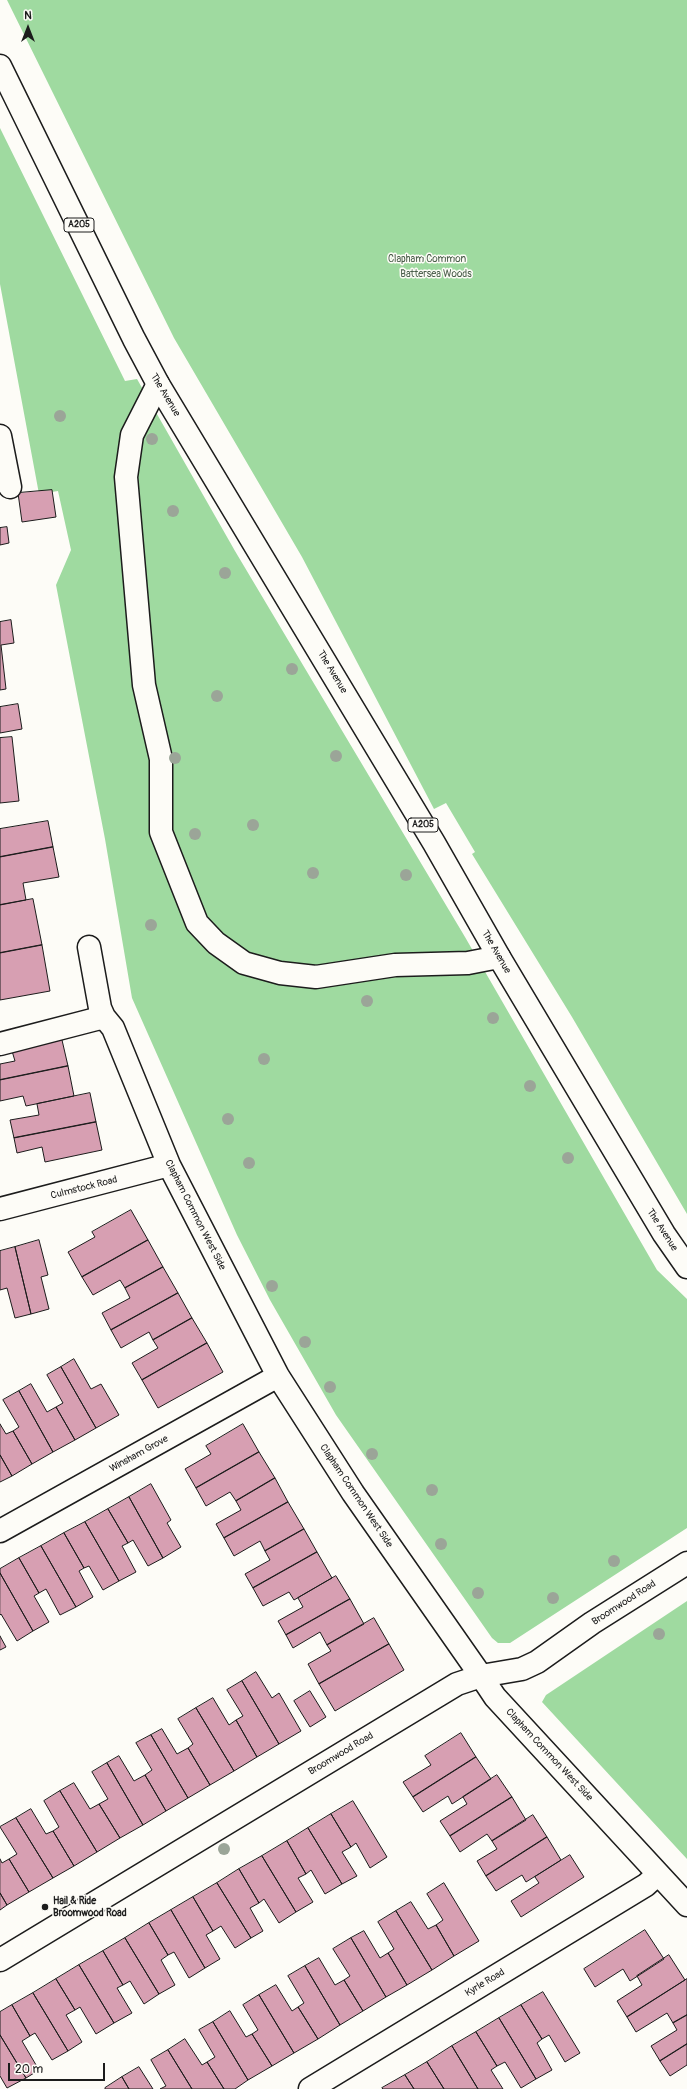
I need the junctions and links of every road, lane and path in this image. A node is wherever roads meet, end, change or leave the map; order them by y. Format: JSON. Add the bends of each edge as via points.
{"nodes":[{"id":1,"x":0,"y":66,"type":"edge"},
{"id":2,"x":158,"y":384,"type":"junction"},
{"id":3,"x":0,"y":436,"type":"edge"},
{"id":4,"x":10,"y":487,"type":"dead end"},
{"id":5,"x":88,"y":947,"type":"dead end"},
{"id":6,"x":499,"y":957,"type":"junction"},
{"id":7,"x":108,"y":1023,"type":"junction"},
{"id":8,"x":0,"y":1044,"type":"edge"},
{"id":9,"x":169,"y":1165,"type":"junction"},
{"id":10,"x":0,"y":1209,"type":"edge"},
{"id":11,"x":687,"y":1267,"type":"edge"},
{"id":12,"x":278,"y":1376,"type":"junction"},
{"id":13,"x":0,"y":1531,"type":"edge"},
{"id":14,"x":687,"y":1563,"type":"edge"},
{"id":15,"x":481,"y":1676,"type":"junction"},
{"id":16,"x":658,"y":1874,"type":"junction"},
{"id":17,"x":687,"y":1905,"type":"edge"},
{"id":18,"x":0,"y":1960,"type":"edge"},
{"id":19,"x":310,"y":2089,"type":"edge"}],
"edges":[{"from":1,"to":2,"type":"main road","name":"The Avenue","number":"A205"},
{"from":2,"to":6,"type":"main road","name":"The Avenue","number":"A205","via":[[434,843]]},
{"from":2,"to":6,"type":"main road","via":[[132,435],[126,476],[144,685],[161,759],[161,832],[197,923],[216,943],[244,963],[280,973],[316,977],[395,965],[468,963]]},
{"from":3,"to":4,"type":"main road"},
{"from":5,"to":7,"type":"main road","name":"Clapham Common West Side","via":[[100,1008]]},
{"from":6,"to":11,"type":"main road","name":"The Avenue","number":"A205","via":[[664,1234]]},
{"from":7,"to":8,"type":"main road"},
{"from":7,"to":9,"type":"main road","name":"Clapham Common West Side"},
{"from":9,"to":10,"type":"main road","name":"Culmstock Road"},
{"from":9,"to":12,"type":"main road","name":"Clapham Common West Side"},
{"from":12,"to":13,"type":"main road","name":"Winsham Grove"},
{"from":12,"to":15,"type":"main road","name":"Clapham Common West Side","via":[[353,1493]]},
{"from":14,"to":15,"type":"main road","name":"Broomwood Road","via":[[536,1662],[522,1668]]},
{"from":15,"to":16,"type":"main road","name":"Clapham Common West Side","via":[[494,1697]]},
{"from":15,"to":18,"type":"main road","name":"Broomwood Road","via":[[457,1684],[437,1695]]},
{"from":16,"to":17,"type":"main road","name":"Clapham Common West Side"},
{"from":16,"to":19,"type":"main road","name":"Kyrle Road","via":[[646,1886]]}]}
